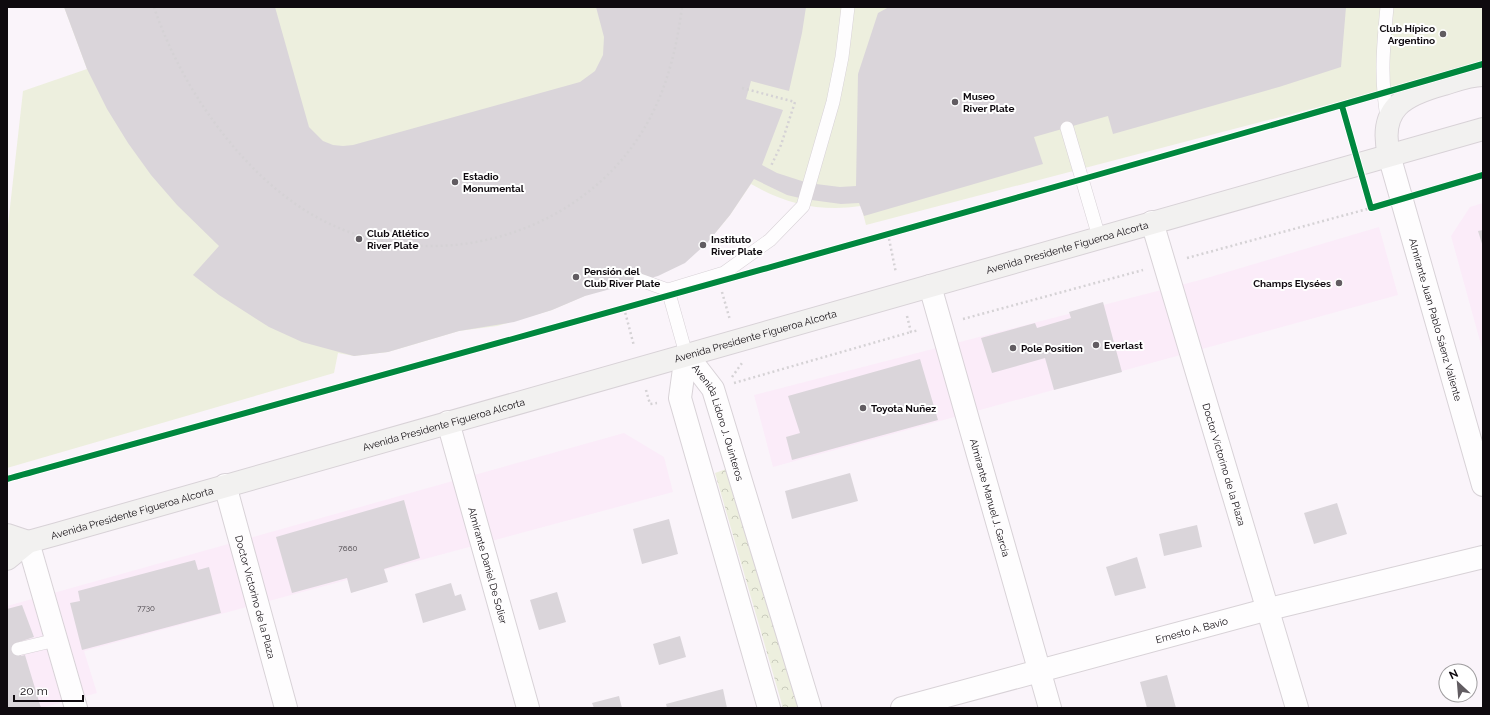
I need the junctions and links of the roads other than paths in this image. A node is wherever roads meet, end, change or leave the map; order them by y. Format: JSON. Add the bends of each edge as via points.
{"nodes":[{"id":1,"x":848,"y":7,"type":"edge"},
{"id":2,"x":1387,"y":7,"type":"edge"},
{"id":3,"x":1483,"y":75,"type":"edge"},
{"id":4,"x":1388,"y":122,"type":"junction"},
{"id":5,"x":1066,"y":128,"type":"dead end"},
{"id":6,"x":1483,"y":129,"type":"edge"},
{"id":7,"x":1389,"y":155,"type":"junction"},
{"id":8,"x":1152,"y":222,"type":"junction"},
{"id":9,"x":1099,"y":237,"type":"junction"},
{"id":10,"x":640,"y":280,"type":"dead end"},
{"id":11,"x":930,"y":286,"type":"junction"},
{"id":12,"x":668,"y":290,"type":"junction"},
{"id":13,"x":686,"y":354,"type":"junction"},
{"id":14,"x":448,"y":422,"type":"junction"},
{"id":15,"x":1483,"y":484,"type":"edge"},
{"id":16,"x":225,"y":486,"type":"junction"},
{"id":17,"x":7,"y":535,"type":"edge"},
{"id":18,"x":28,"y":542,"type":"junction"},
{"id":19,"x":1483,"y":557,"type":"edge"},
{"id":20,"x":7,"y":559,"type":"edge"},
{"id":21,"x":1269,"y":609,"type":"junction"},
{"id":22,"x":56,"y":640,"type":"junction"},
{"id":23,"x":18,"y":649,"type":"dead end"},
{"id":24,"x":1040,"y":671,"type":"junction"},
{"id":25,"x":76,"y":708,"type":"edge"},
{"id":26,"x":286,"y":708,"type":"edge"},
{"id":27,"x":528,"y":708,"type":"edge"},
{"id":28,"x":769,"y":708,"type":"edge"},
{"id":29,"x":810,"y":708,"type":"edge"},
{"id":30,"x":902,"y":708,"type":"edge"},
{"id":31,"x":1050,"y":708,"type":"edge"},
{"id":32,"x":1297,"y":708,"type":"edge"}],
"edges":[{"from":1,"to":12,"type":"lane","via":[[833,102],[803,206],[770,240],[724,272]]},
{"from":2,"to":4,"type":"lane","via":[[1382,60],[1383,93]]},
{"from":3,"to":4,"type":"main road","via":[[1474,75],[1407,96],[1396,107]]},
{"from":4,"to":7,"type":"main road","via":[[1386,139]]},
{"from":5,"to":9,"type":"lane"},
{"from":6,"to":7,"type":"main road","name":"Avenida Presidente Figueroa Alcorta"},
{"from":7,"to":8,"type":"main road","name":"Avenida Presidente Figueroa Alcorta"},
{"from":7,"to":15,"type":"street","name":"Almirante Juan Pablo Sáenz Valiente"},
{"from":8,"to":9,"type":"main road","name":"Avenida Presidente Figueroa Alcorta"},
{"from":8,"to":21,"type":"street","name":"Doctor Victorino de la Plaza"},
{"from":9,"to":11,"type":"main road","name":"Avenida Presidente Figueroa Alcorta"},
{"from":10,"to":12,"type":"lane"},
{"from":11,"to":13,"type":"main road","name":"Avenida Presidente Figueroa Alcorta"},
{"from":11,"to":24,"type":"street","name":"Almirante Manuel J. García"},
{"from":12,"to":13,"type":"lane"},
{"from":13,"to":14,"type":"main road","name":"Avenida Presidente Figueroa Alcorta"},
{"from":13,"to":28,"type":"street","name":"Avenida Lidoro J. Quinteros","via":[[680,398]]},
{"from":13,"to":29,"type":"street","name":"Avenida Lidoro J. Quinteros","via":[[713,389]]},
{"from":14,"to":16,"type":"main road","name":"Avenida Presidente Figueroa Alcorta"},
{"from":14,"to":27,"type":"street","name":"Almirante Daniel De Solier"},
{"from":16,"to":18,"type":"main road","name":"Avenida Presidente Figueroa Alcorta"},
{"from":16,"to":26,"type":"street","name":"Doctor Victorino de la Plaza"},
{"from":17,"to":18,"type":"main road"},
{"from":18,"to":20,"type":"main road","name":"Avenida Presidente Figueroa Alcorta"},
{"from":18,"to":22,"type":"street"},
{"from":19,"to":21,"type":"street","name":"Ernesto A. Bavio"},
{"from":21,"to":24,"type":"street","name":"Ernesto A. Bavio"},
{"from":21,"to":32,"type":"street","name":"Doctor Victorino de la Plaza"},
{"from":22,"to":23,"type":"lane"},
{"from":22,"to":25,"type":"street"},
{"from":24,"to":30,"type":"street","name":"Ernesto A. Bavio"},
{"from":24,"to":31,"type":"street","name":"Almirante Manuel J. García"}]}
